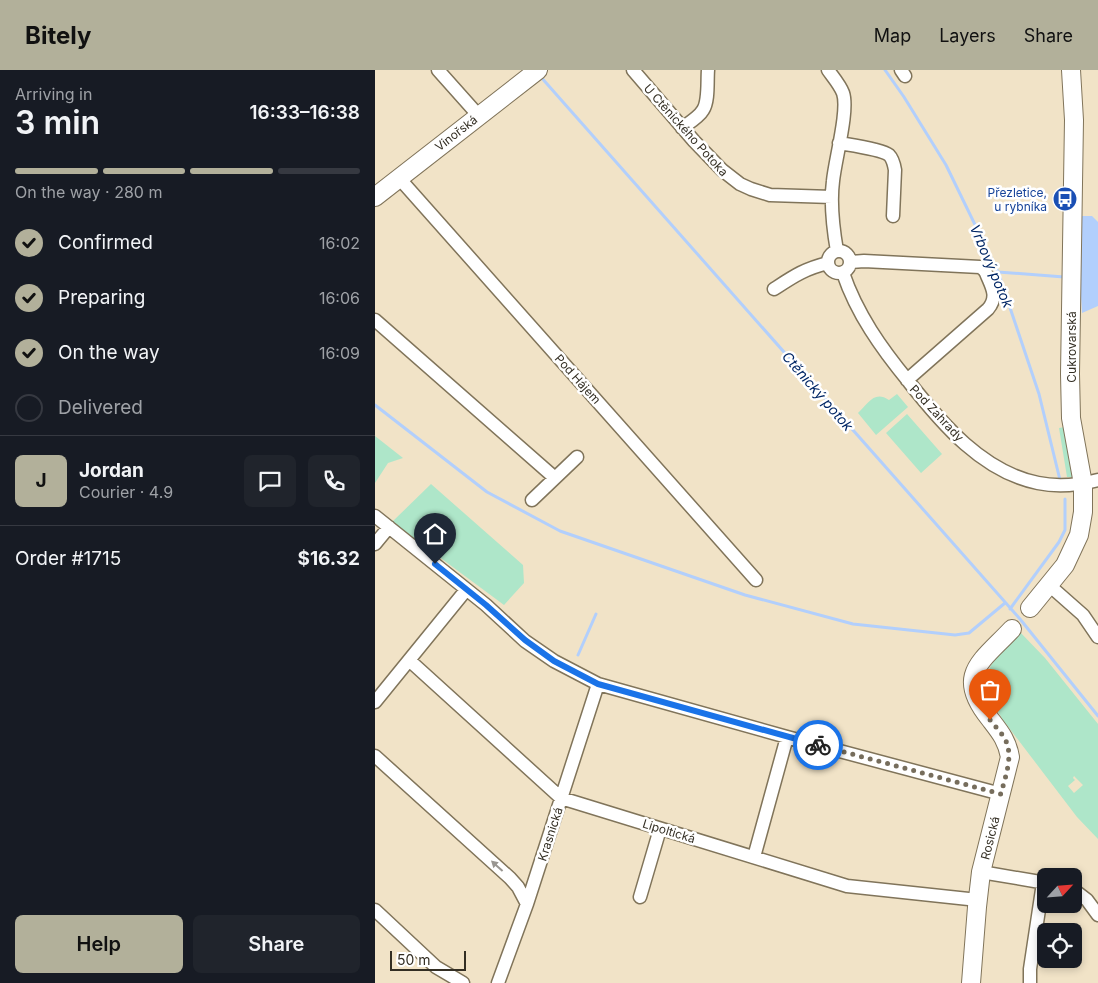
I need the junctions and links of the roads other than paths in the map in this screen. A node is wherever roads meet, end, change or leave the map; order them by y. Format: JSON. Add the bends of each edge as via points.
{"nodes":[{"id":1,"x":438,"y":70,"type":"edge"},
{"id":2,"x":633,"y":70,"type":"edge"},
{"id":3,"x":708,"y":70,"type":"edge"},
{"id":4,"x":828,"y":70,"type":"edge"},
{"id":5,"x":1071,"y":70,"type":"edge"},
{"id":6,"x":535,"y":72,"type":"edge"},
{"id":7,"x":479,"y":116,"type":"junction"},
{"id":8,"x":683,"y":128,"type":"junction"},
{"id":9,"x":839,"y":143,"type":"junction"},
{"id":10,"x":399,"y":178,"type":"junction"},
{"id":11,"x":377,"y":191,"type":"edge"},
{"id":12,"x":832,"y":197,"type":"junction"},
{"id":13,"x":893,"y":216,"type":"dead end"},
{"id":14,"x":837,"y":251,"type":"junction"},
{"id":15,"x":851,"y":262,"type":"junction"},
{"id":16,"x":828,"y":264,"type":"junction"},
{"id":17,"x":843,"y":273,"type":"junction"},
{"id":18,"x":774,"y":289,"type":"dead end"},
{"id":19,"x":375,"y":320,"type":"edge"},
{"id":20,"x":907,"y":380,"type":"junction"},
{"id":21,"x":577,"y":457,"type":"dead end"},
{"id":22,"x":555,"y":478,"type":"junction"},
{"id":23,"x":1090,"y":482,"type":"edge"},
{"id":24,"x":532,"y":500,"type":"dead end"},
{"id":25,"x":375,"y":516,"type":"edge"},
{"id":26,"x":389,"y":527,"type":"junction"},
{"id":27,"x":375,"y":544,"type":"edge"},
{"id":28,"x":757,"y":580,"type":"dead end"},
{"id":29,"x":1049,"y":585,"type":"junction"},
{"id":30,"x":466,"y":590,"type":"junction"},
{"id":31,"x":1030,"y":608,"type":"dead end"},
{"id":32,"x":1012,"y":629,"type":"dead end"},
{"id":33,"x":1098,"y":638,"type":"edge"},
{"id":34,"x":409,"y":660,"type":"junction"},
{"id":35,"x":598,"y":684,"type":"junction"},
{"id":36,"x":375,"y":702,"type":"edge"},
{"id":37,"x":787,"y":737,"type":"junction"},
{"id":38,"x":375,"y":756,"type":"edge"},
{"id":39,"x":1001,"y":794,"type":"junction"},
{"id":40,"x":561,"y":798,"type":"junction"},
{"id":41,"x":660,"y":828,"type":"junction"},
{"id":42,"x":754,"y":858,"type":"junction"},
{"id":43,"x":981,"y":872,"type":"junction"},
{"id":44,"x":1037,"y":882,"type":"edge"},
{"id":45,"x":640,"y":897,"type":"dead end"},
{"id":46,"x":1083,"y":897,"type":"edge"},
{"id":47,"x":978,"y":900,"type":"junction"},
{"id":48,"x":527,"y":904,"type":"junction"},
{"id":49,"x":375,"y":910,"type":"edge"},
{"id":50,"x":1040,"y":913,"type":"edge"},
{"id":51,"x":1098,"y":915,"type":"edge"},
{"id":52,"x":463,"y":983,"type":"edge"},
{"id":53,"x":498,"y":983,"type":"edge"},
{"id":54,"x":971,"y":983,"type":"edge"},
{"id":55,"x":1030,"y":983,"type":"edge"}],
"edges":[{"from":1,"to":7,"type":"street"},
{"from":2,"to":8,"type":"street","name":"U Ctěnického Potoka"},
{"from":3,"to":8,"type":"street","via":[[706,104],[699,115]]},
{"from":4,"to":9,"type":"street","via":[[843,94],[845,108]]},
{"from":5,"to":23,"type":"street","name":"Cukrovarská","via":[[1074,120],[1071,418]]},
{"from":6,"to":7,"type":"street","name":"Vinořská"},
{"from":7,"to":10,"type":"street","name":"Vinořská"},
{"from":8,"to":12,"type":"street","name":"U Ctěnického Potoka","via":[[730,178],[751,189],[770,194]]},
{"from":9,"to":12,"type":"street"},
{"from":9,"to":13,"type":"street","via":[[883,152],[892,159],[895,170]]},
{"from":10,"to":11,"type":"street","name":"Vinořská"},
{"from":10,"to":28,"type":"street","name":"Pod Hájem"},
{"from":12,"to":14,"type":"street"},
{"from":14,"to":15,"type":"street","via":[[847,253]]},
{"from":14,"to":16,"type":"street","via":[[831,254]]},
{"from":15,"to":17,"type":"street"},
{"from":15,"to":20,"type":"street","via":[[980,267],[984,270],[994,293],[993,303]]},
{"from":16,"to":17,"type":"street","via":[[833,271]]},
{"from":16,"to":18,"type":"street","via":[[801,272]]},
{"from":17,"to":20,"type":"street","name":"Pod Zahrady","via":[[862,317]]},
{"from":19,"to":22,"type":"street"},
{"from":20,"to":23,"type":"street","name":"Pod Zahrady","via":[[951,431],[1002,470],[1049,485]]},
{"from":21,"to":22,"type":"street"},
{"from":22,"to":24,"type":"street"},
{"from":23,"to":29,"type":"street","name":"Cukrovarská","via":[[1079,535],[1065,565]]},
{"from":25,"to":26,"type":"street"},
{"from":26,"to":27,"type":"street"},
{"from":26,"to":30,"type":"street"},
{"from":29,"to":31,"type":"street","name":"Cukrovarská"},
{"from":29,"to":33,"type":"street","via":[[1083,615]]},
{"from":30,"to":34,"type":"street"},
{"from":30,"to":35,"type":"street","via":[[554,661]]},
{"from":32,"to":39,"type":"street","name":"Rosická","via":[[977,667],[972,684],[981,708],[1009,749]]},
{"from":34,"to":36,"type":"street"},
{"from":34,"to":40,"type":"street","name":"Lipoltická"},
{"from":35,"to":37,"type":"street"},
{"from":35,"to":40,"type":"street","name":"Krasnická"},
{"from":37,"to":39,"type":"street"},
{"from":37,"to":42,"type":"street"},
{"from":48,"to":38,"type":"street","one_way":true,"via":[[510,878]]},
{"from":39,"to":43,"type":"street","name":"Rosická"},
{"from":40,"to":41,"type":"street","name":"Lipoltická"},
{"from":40,"to":48,"type":"street","name":"Krasnická"},
{"from":41,"to":42,"type":"street","name":"Lipoltická"},
{"from":41,"to":45,"type":"street"},
{"from":42,"to":47,"type":"street","name":"Lipoltická","via":[[847,886]]},
{"from":43,"to":44,"type":"street"},
{"from":43,"to":47,"type":"street","name":"Rosická"},
{"from":46,"to":51,"type":"street"},
{"from":47,"to":54,"type":"street","name":"Rosická"},
{"from":48,"to":53,"type":"street","name":"Krasnická"},
{"from":49,"to":52,"type":"street","via":[[436,967]]},
{"from":50,"to":55,"type":"street"}]}
